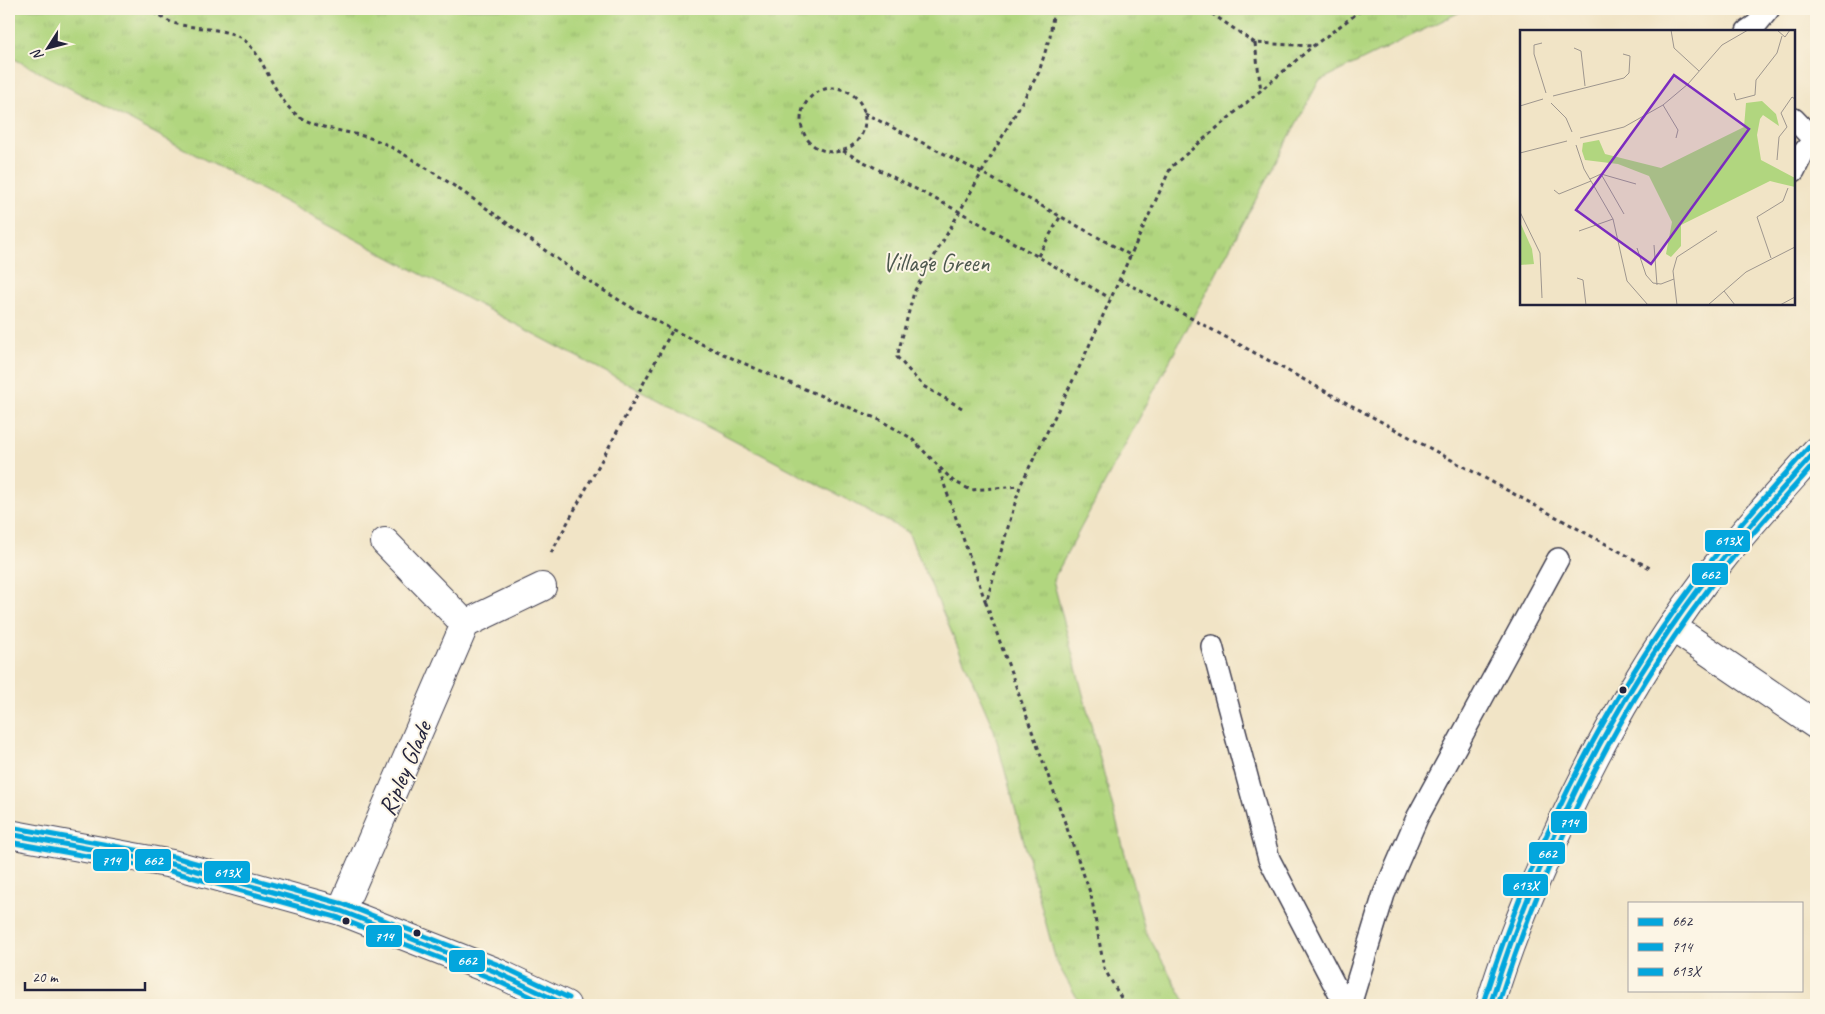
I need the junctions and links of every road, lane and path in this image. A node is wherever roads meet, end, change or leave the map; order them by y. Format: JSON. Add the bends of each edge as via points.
{"nodes":[{"id":1,"x":146,"y":9,"type":"edge"},
{"id":2,"x":1054,"y":9,"type":"edge"},
{"id":3,"x":1206,"y":9,"type":"edge"},
{"id":4,"x":1363,"y":9,"type":"edge"},
{"id":5,"x":1769,"y":9,"type":"edge"},
{"id":6,"x":1748,"y":30,"type":"edge"},
{"id":7,"x":1255,"y":43,"type":"junction"},
{"id":8,"x":1313,"y":46,"type":"junction"},
{"id":9,"x":1261,"y":91,"type":"junction"},
{"id":10,"x":864,"y":113,"type":"junction"},
{"id":11,"x":1795,"y":120,"type":"edge"},
{"id":12,"x":1815,"y":138,"type":"edge"},
{"id":13,"x":843,"y":150,"type":"junction"},
{"id":14,"x":1795,"y":169,"type":"edge"},
{"id":15,"x":982,"y":173,"type":"junction"},
{"id":16,"x":960,"y":212,"type":"junction"},
{"id":17,"x":1060,"y":217,"type":"junction"},
{"id":18,"x":1130,"y":255,"type":"junction"},
{"id":19,"x":1038,"y":256,"type":"junction"},
{"id":20,"x":1118,"y":279,"type":"junction"},
{"id":21,"x":1110,"y":298,"type":"junction"},
{"id":22,"x":672,"y":331,"type":"junction"},
{"id":23,"x":962,"y":408,"type":"dead end"},
{"id":24,"x":1816,"y":451,"type":"edge"},
{"id":25,"x":938,"y":467,"type":"junction"},
{"id":26,"x":1020,"y":486,"type":"junction"},
{"id":27,"x":385,"y":542,"type":"dead end"},
{"id":28,"x":1558,"y":559,"type":"dead end"},
{"id":29,"x":1650,"y":568,"type":"dead end"},
{"id":30,"x":542,"y":587,"type":"joint"},
{"id":31,"x":986,"y":603,"type":"junction"},
{"id":32,"x":465,"y":624,"type":"junction"},
{"id":33,"x":1672,"y":627,"type":"junction"},
{"id":34,"x":1212,"y":646,"type":"dead end"},
{"id":35,"x":1816,"y":725,"type":"edge"},
{"id":36,"x":9,"y":834,"type":"edge"},
{"id":37,"x":341,"y":911,"type":"junction"},
{"id":38,"x":566,"y":1005,"type":"edge"},
{"id":39,"x":1125,"y":1005,"type":"edge"},
{"id":40,"x":1345,"y":1005,"type":"edge"},
{"id":41,"x":1350,"y":1005,"type":"edge"},
{"id":42,"x":1490,"y":1005,"type":"edge"}],
"edges":[{"from":1,"to":22,"type":"path","via":[[173,22],[244,39],[285,102],[302,118],[329,128],[366,135],[388,145],[505,219],[589,281]]},
{"from":2,"to":15,"type":"path","via":[[1039,72]]},
{"from":3,"to":7,"type":"path"},
{"from":4,"to":8,"type":"path"},
{"from":5,"to":6,"type":"lane"},
{"from":7,"to":8,"type":"path"},
{"from":7,"to":9,"type":"path"},
{"from":8,"to":9,"type":"path"},
{"from":9,"to":18,"type":"path","via":[[1171,167]]},
{"from":10,"to":13,"type":"path","via":[[865,123],[858,140]]},
{"from":10,"to":13,"type":"path","via":[[852,96],[832,88],[821,90],[805,104],[801,115],[805,136],[821,150]]},
{"from":10,"to":15,"type":"path"},
{"from":11,"to":12,"type":"lane"},
{"from":12,"to":14,"type":"lane"},
{"from":13,"to":16,"type":"path"},
{"from":15,"to":16,"type":"path"},
{"from":15,"to":17,"type":"path"},
{"from":16,"to":19,"type":"path"},
{"from":16,"to":23,"type":"path","via":[[914,292],[897,357],[923,386]]},
{"from":17,"to":18,"type":"path"},
{"from":17,"to":19,"type":"path"},
{"from":18,"to":20,"type":"path"},
{"from":19,"to":21,"type":"path"},
{"from":20,"to":21,"type":"path"},
{"from":20,"to":29,"type":"path"},
{"from":21,"to":26,"type":"path","via":[[1075,378]]},
{"from":22,"to":25,"type":"path","via":[[880,420],[911,438]]},
{"from":22,"to":30,"type":"path","via":[[548,556]]},
{"from":24,"to":33,"type":"street","via":[[1727,552]]},
{"from":25,"to":26,"type":"path","via":[[953,481],[971,490]]},
{"from":25,"to":31,"type":"path"},
{"from":26,"to":31,"type":"path"},
{"from":27,"to":32,"type":"street"},
{"from":28,"to":41,"type":"lane","via":[[1417,818],[1384,894]]},
{"from":30,"to":32,"type":"street"},
{"from":31,"to":39,"type":"path","via":[[1091,895],[1104,968]]},
{"from":32,"to":37,"type":"street","name":"Ripley Glade"},
{"from":33,"to":35,"type":"street"},
{"from":33,"to":42,"type":"street","via":[[1596,751],[1531,889]]},
{"from":34,"to":40,"type":"lane","via":[[1269,858]]},
{"from":36,"to":37,"type":"street","via":[[172,864]]},
{"from":37,"to":38,"type":"street","via":[[496,972]]}]}
